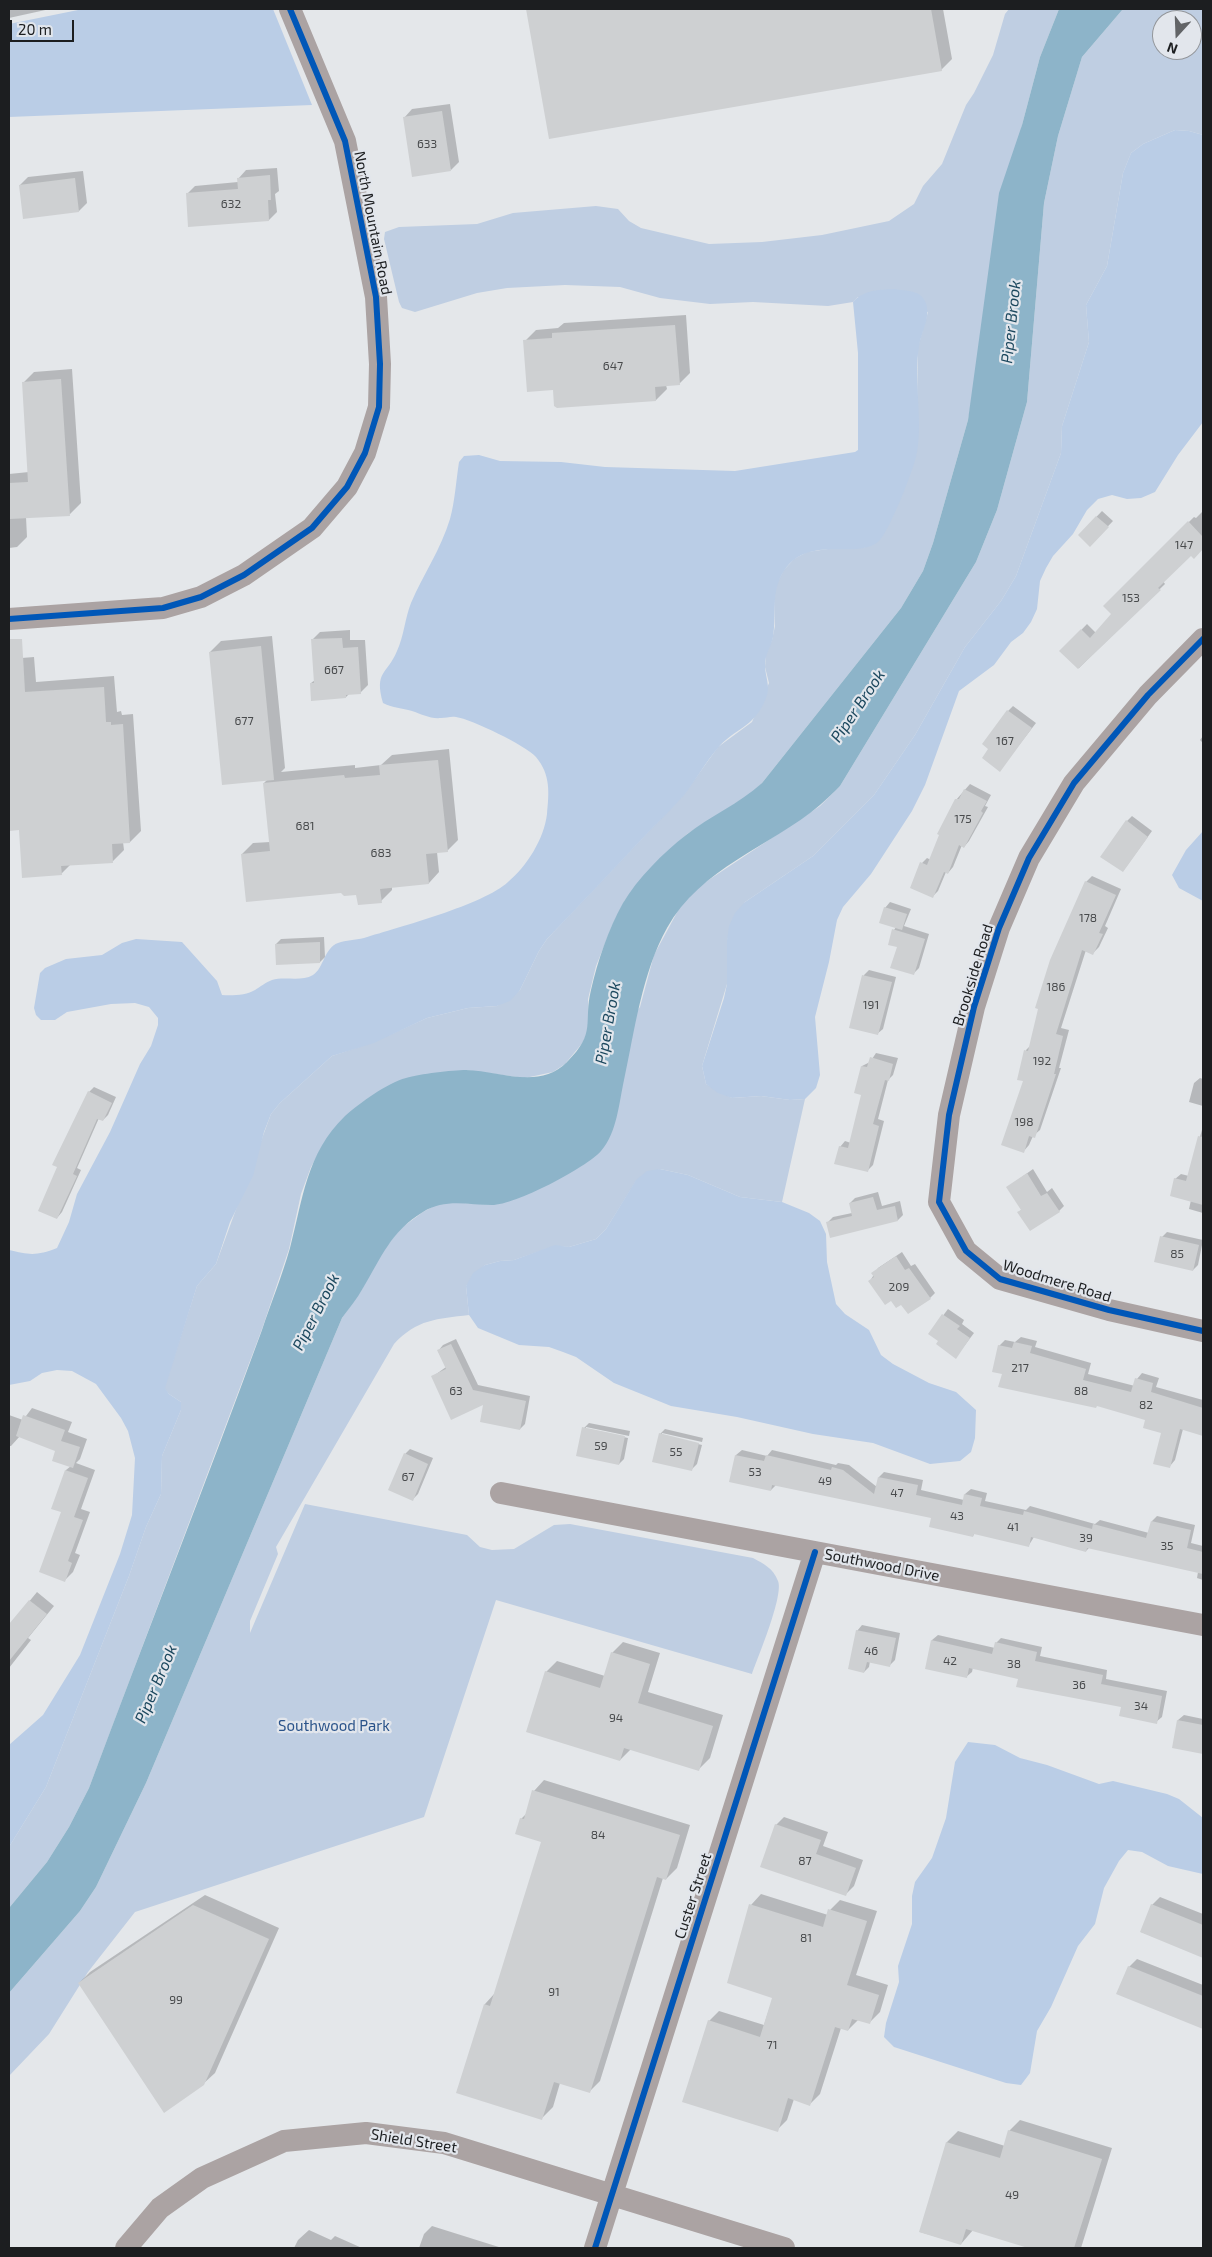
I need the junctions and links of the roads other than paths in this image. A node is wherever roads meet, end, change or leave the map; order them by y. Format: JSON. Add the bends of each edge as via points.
{"nodes":[{"id":1,"x":290,"y":9,"type":"edge"},
{"id":2,"x":9,"y":619,"type":"edge"},
{"id":3,"x":1203,"y":639,"type":"edge"},
{"id":4,"x":939,"y":1202,"type":"joint"},
{"id":5,"x":1203,"y":1331,"type":"edge"},
{"id":6,"x":501,"y":1493,"type":"dead end"},
{"id":7,"x":815,"y":1552,"type":"junction"},
{"id":8,"x":1203,"y":1626,"type":"edge"},
{"id":9,"x":611,"y":2194,"type":"junction"},
{"id":10,"x":126,"y":2248,"type":"edge"},
{"id":11,"x":595,"y":2248,"type":"edge"},
{"id":12,"x":784,"y":2248,"type":"edge"}],
"edges":[{"from":1,"to":2,"type":"street","name":"North Mountain Road","via":[[345,142],[376,297],[380,364],[378,407],[365,453],[347,487],[312,528],[244,575],[200,597],[163,608]]},
{"from":3,"to":4,"type":"street","name":"Brookside Road","via":[[1148,695],[1074,783],[1029,858],[999,928],[974,1007],[949,1115]]},
{"from":4,"to":5,"type":"street","name":"Woodmere Road","via":[[966,1251],[1000,1279],[1109,1310]]},
{"from":6,"to":7,"type":"street","name":"Southwood Drive"},
{"from":7,"to":8,"type":"street","name":"Southwood Drive"},
{"from":7,"to":9,"type":"street","name":"Custer Street"},
{"from":9,"to":10,"type":"street","name":"Shield Street","via":[[444,2143],[366,2133],[284,2141],[202,2178],[160,2208]]},
{"from":9,"to":11,"type":"street","name":"Custer Street"},
{"from":9,"to":12,"type":"street","name":"Shield Street"}]}
